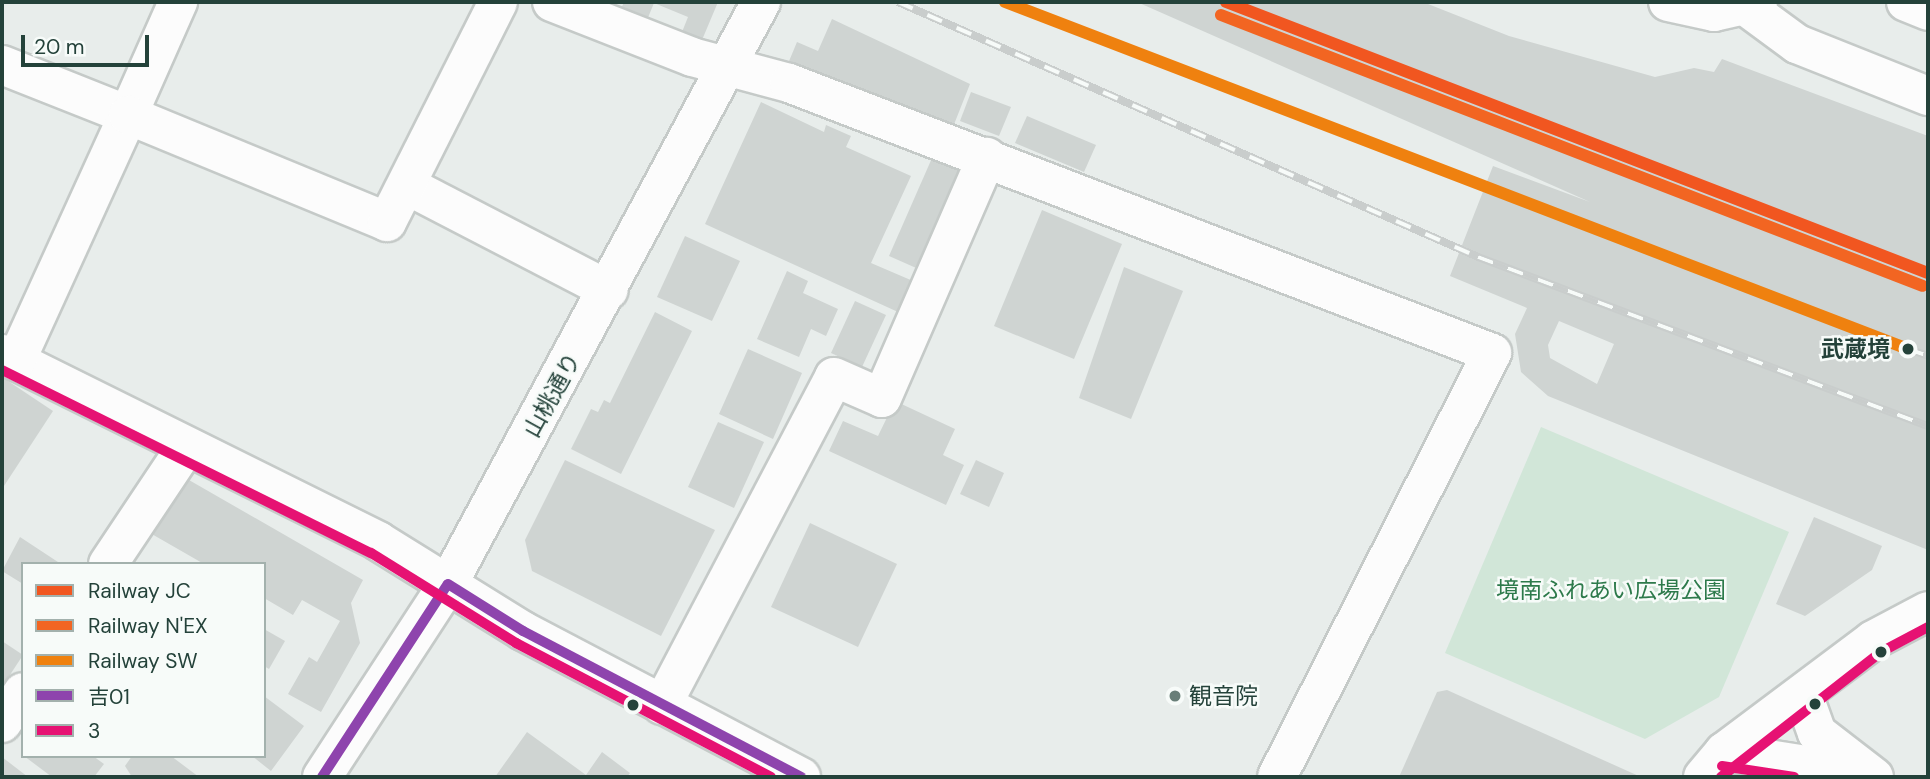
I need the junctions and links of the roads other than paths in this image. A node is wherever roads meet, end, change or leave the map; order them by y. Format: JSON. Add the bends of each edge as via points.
{"nodes":[{"id":1,"x":178,"y":2,"type":"edge"},
{"id":2,"x":498,"y":2,"type":"edge"},
{"id":3,"x":552,"y":2,"type":"edge"},
{"id":4,"x":761,"y":2,"type":"edge"},
{"id":5,"x":1668,"y":2,"type":"edge"},
{"id":6,"x":1906,"y":2,"type":"edge"},
{"id":7,"x":1753,"y":5,"type":"edge"},
{"id":8,"x":1928,"y":11,"type":"edge"},
{"id":9,"x":2,"y":65,"type":"edge"},
{"id":10,"x":730,"y":69,"type":"junction"},
{"id":11,"x":1928,"y":96,"type":"edge"},
{"id":12,"x":128,"y":115,"type":"junction"},
{"id":13,"x":987,"y":157,"type":"junction"},
{"id":14,"x":408,"y":186,"type":"junction"},
{"id":15,"x":609,"y":290,"type":"junction"},
{"id":16,"x":9,"y":357,"type":"edge"},
{"id":17,"x":186,"y":447,"type":"junction"},
{"id":18,"x":109,"y":562,"type":"edge"},
{"id":19,"x":448,"y":584,"type":"junction"},
{"id":20,"x":1928,"y":611,"type":"edge"},
{"id":21,"x":1803,"y":694,"type":"junction"},
{"id":22,"x":21,"y":695,"type":"edge"},
{"id":23,"x":662,"y":705,"type":"junction"},
{"id":24,"x":2,"y":723,"type":"edge"},
{"id":25,"x":1713,"y":765,"type":"edge"},
{"id":26,"x":322,"y":777,"type":"edge"},
{"id":27,"x":801,"y":777,"type":"edge"},
{"id":28,"x":1277,"y":777,"type":"edge"},
{"id":29,"x":1847,"y":777,"type":"edge"},
{"id":30,"x":1874,"y":777,"type":"edge"}],
"edges":[{"from":1,"to":12,"type":"street"},
{"from":2,"to":14,"type":"street"},
{"from":3,"to":10,"type":"street"},
{"from":4,"to":10,"type":"street","name":"山桃通り"},
{"from":5,"to":7,"type":"street","via":[[1714,12]]},
{"from":6,"to":8,"type":"street"},
{"from":7,"to":11,"type":"street","via":[[1797,44]]},
{"from":9,"to":12,"type":"street"},
{"from":10,"to":13,"type":"street","via":[[789,83]]},
{"from":10,"to":15,"type":"street","name":"山桃通り"},
{"from":12,"to":14,"type":"street","via":[[387,222]]},
{"from":12,"to":16,"type":"street"},
{"from":13,"to":23,"type":"street","via":[[882,398],[834,377]]},
{"from":13,"to":28,"type":"street","via":[[1492,353]]},
{"from":14,"to":15,"type":"street"},
{"from":15,"to":19,"type":"street","name":"山桃通り"},
{"from":16,"to":17,"type":"street"},
{"from":17,"to":18,"type":"street"},
{"from":17,"to":19,"type":"street","via":[[378,541]]},
{"from":19,"to":23,"type":"street"},
{"from":19,"to":26,"type":"street","name":"山桃通り"},
{"from":20,"to":21,"type":"street","via":[[1873,640]]},
{"from":21,"to":25,"type":"street"},
{"from":21,"to":30,"type":"street","via":[[1817,733]]},
{"from":22,"to":24,"type":"street"},
{"from":23,"to":27,"type":"street"},
{"from":25,"to":29,"type":"street","via":[[1819,767]]}]}
